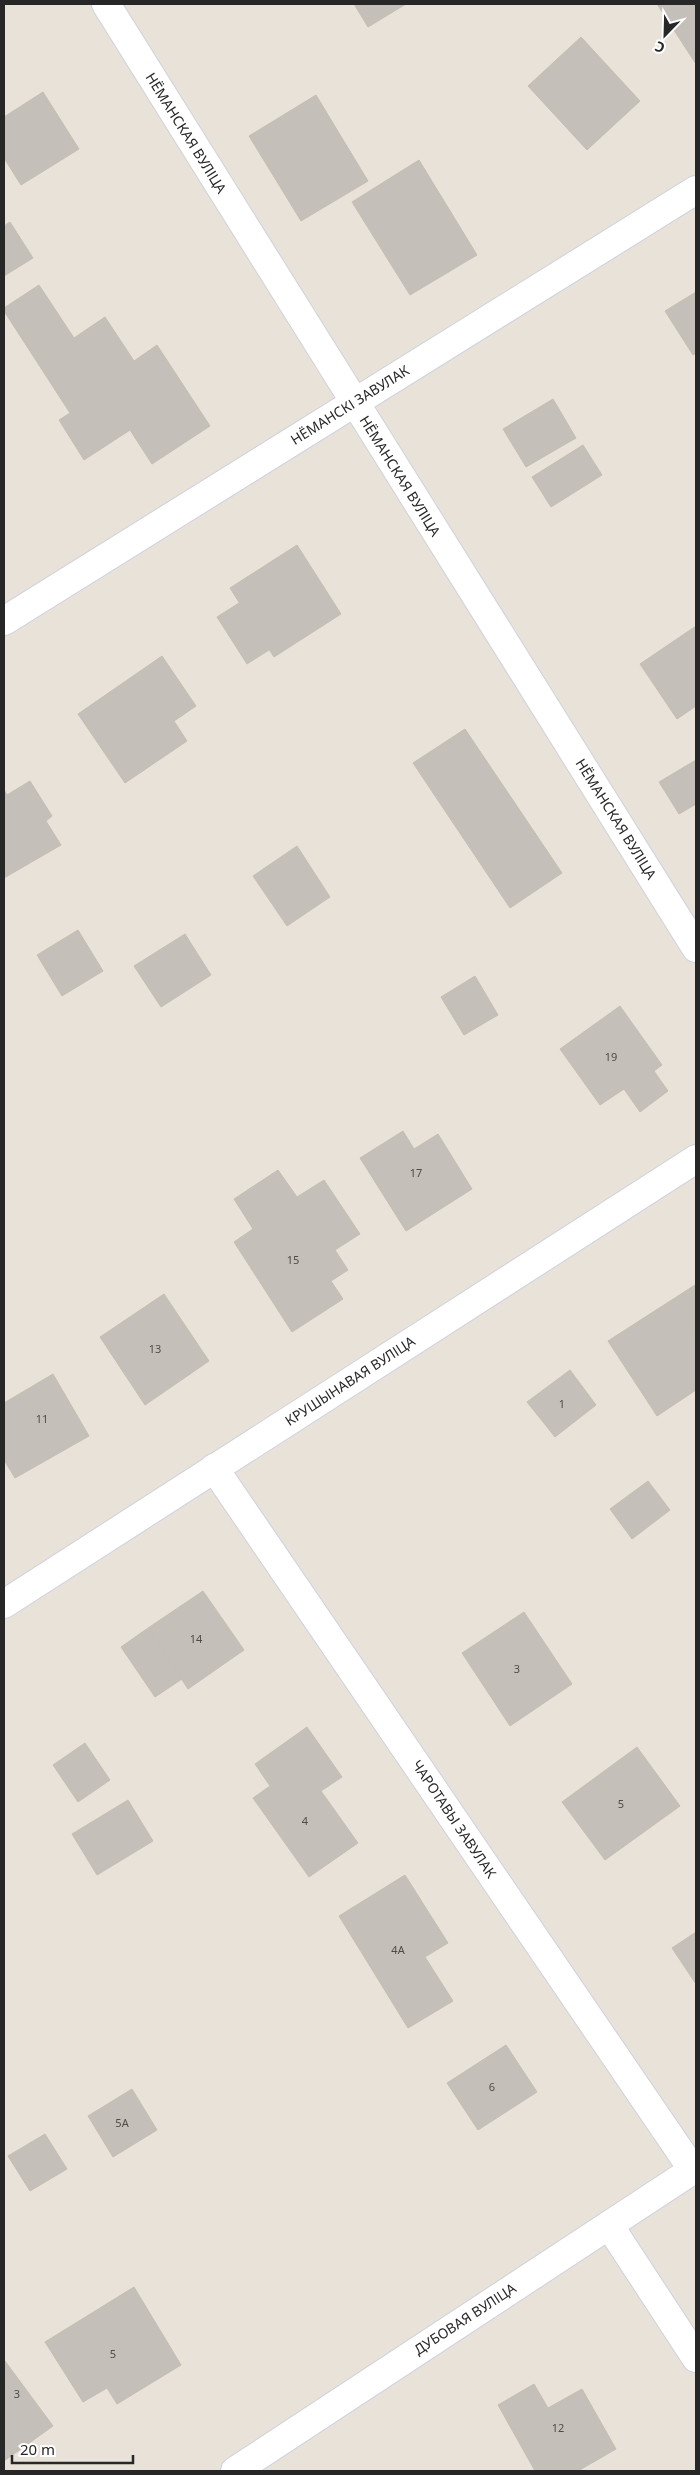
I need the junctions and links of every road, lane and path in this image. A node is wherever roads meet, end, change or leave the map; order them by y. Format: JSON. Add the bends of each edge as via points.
{"nodes":[{"id":1,"x":106,"y":4,"type":"edge"},
{"id":2,"x":696,"y":190,"type":"edge"},
{"id":3,"x":354,"y":402,"type":"junction"},
{"id":4,"x":4,"y":621,"type":"edge"},
{"id":5,"x":696,"y":948,"type":"edge"},
{"id":6,"x":696,"y":1159,"type":"edge"},
{"id":7,"x":214,"y":1468,"type":"junction"},
{"id":8,"x":4,"y":1604,"type":"edge"},
{"id":9,"x":695,"y":2169,"type":"edge"},
{"id":10,"x":608,"y":2225,"type":"junction"},
{"id":11,"x":696,"y":2358,"type":"edge"},
{"id":12,"x":235,"y":2471,"type":"edge"}],
"edges":[{"from":1,"to":3,"type":"street","name":"НЁМАНСКАЯ ВУЛІЦА"},
{"from":2,"to":3,"type":"street","name":"НЁМАНСКІ ЗАВУЛАК"},
{"from":3,"to":4,"type":"street","name":"НЁМАНСКІ ЗАВУЛАК"},
{"from":3,"to":5,"type":"street","name":"НЁМАНСКАЯ ВУЛІЦА"},
{"from":6,"to":7,"type":"street","name":"КРУШЫНАВАЯ ВУЛІЦА"},
{"from":7,"to":8,"type":"street","name":"КРУШЫНАВАЯ ВУЛІЦА"},
{"from":7,"to":9,"type":"street","name":"ЧАРОТАВЫ ЗАВУЛАК"},
{"from":9,"to":10,"type":"street","name":"ДУБОВАЯ ВУЛІЦА"},
{"from":10,"to":11,"type":"street"},
{"from":10,"to":12,"type":"street","name":"ДУБОВАЯ ВУЛІЦА"}]}
